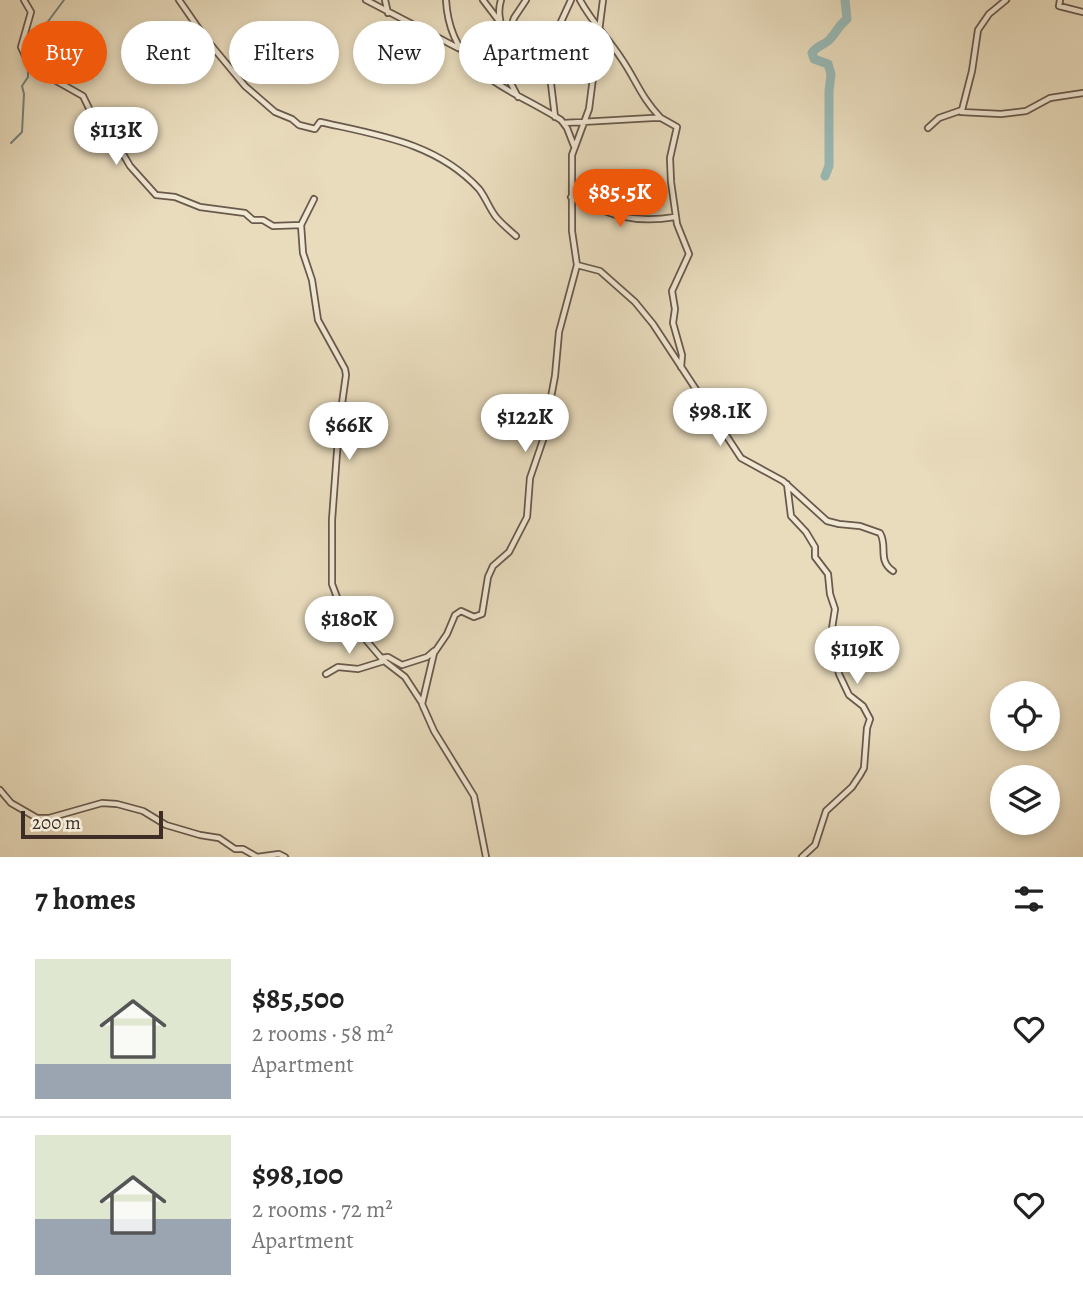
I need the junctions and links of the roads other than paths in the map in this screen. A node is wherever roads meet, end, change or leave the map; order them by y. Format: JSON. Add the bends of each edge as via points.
{"nodes":[{"id":1,"x":24,"y":0,"type":"edge"},
{"id":2,"x":179,"y":0,"type":"edge"},
{"id":3,"x":366,"y":0,"type":"edge"},
{"id":4,"x":385,"y":0,"type":"edge"},
{"id":5,"x":446,"y":0,"type":"edge"},
{"id":6,"x":483,"y":0,"type":"edge"},
{"id":7,"x":501,"y":0,"type":"edge"},
{"id":8,"x":526,"y":0,"type":"edge"},
{"id":9,"x":571,"y":0,"type":"edge"},
{"id":10,"x":580,"y":0,"type":"edge"},
{"id":11,"x":603,"y":0,"type":"edge"},
{"id":12,"x":1006,"y":0,"type":"edge"},
{"id":13,"x":1059,"y":0,"type":"edge"},
{"id":14,"x":1083,"y":12,"type":"edge"},
{"id":15,"x":388,"y":13,"type":"junction"},
{"id":16,"x":499,"y":21,"type":"joint"},
{"id":17,"x":513,"y":21,"type":"edge"},
{"id":18,"x":593,"y":21,"type":"edge"},
{"id":19,"x":600,"y":21,"type":"edge"},
{"id":20,"x":459,"y":48,"type":"joint"},
{"id":21,"x":614,"y":48,"type":"edge"},
{"id":22,"x":498,"y":84,"type":"edge"},
{"id":23,"x":512,"y":84,"type":"edge"},
{"id":24,"x":593,"y":84,"type":"edge"},
{"id":25,"x":1083,"y":93,"type":"edge"},
{"id":26,"x":519,"y":98,"type":"junction"},
{"id":27,"x":961,"y":112,"type":"junction"},
{"id":28,"x":555,"y":117,"type":"junction"},
{"id":29,"x":661,"y":118,"type":"junction"},
{"id":30,"x":586,"y":121,"type":"junction"},
{"id":31,"x":564,"y":122,"type":"junction"},
{"id":32,"x":928,"y":128,"type":"dead end"},
{"id":33,"x":574,"y":147,"type":"junction"},
{"id":34,"x":571,"y":197,"type":"junction"},
{"id":35,"x":314,"y":199,"type":"dead end"},
{"id":36,"x":675,"y":217,"type":"junction"},
{"id":37,"x":301,"y":225,"type":"junction"},
{"id":38,"x":516,"y":236,"type":"dead end"},
{"id":39,"x":577,"y":265,"type":"junction"},
{"id":40,"x":681,"y":367,"type":"junction"},
{"id":41,"x":787,"y":484,"type":"junction"},
{"id":42,"x":893,"y":571,"type":"dead end"},
{"id":43,"x":435,"y":651,"type":"junction"},
{"id":44,"x":383,"y":659,"type":"junction"},
{"id":45,"x":326,"y":674,"type":"dead end"},
{"id":46,"x":422,"y":704,"type":"junction"},
{"id":47,"x":0,"y":790,"type":"edge"},
{"id":48,"x":285,"y":857,"type":"edge"},
{"id":49,"x":486,"y":857,"type":"edge"},
{"id":50,"x":802,"y":857,"type":"edge"}],
"edges":[{"from":1,"to":37,"type":"street","via":[[31,12],[21,47],[28,62],[83,96],[106,143],[123,154],[156,195],[245,213],[273,226]]},
{"from":2,"to":38,"type":"street","via":[[245,86],[275,112],[305,128],[315,129],[320,122],[371,132],[433,154],[480,190],[496,217]]},
{"from":3,"to":15,"type":"street"},
{"from":4,"to":15,"type":"street"},
{"from":5,"to":20,"type":"street"},
{"from":6,"to":16,"type":"street"},
{"from":7,"to":16,"type":"street"},
{"from":8,"to":17,"type":"street"},
{"from":9,"to":28,"type":"street","via":[[546,42]]},
{"from":10,"to":18,"type":"street"},
{"from":11,"to":19,"type":"street"},
{"from":12,"to":27,"type":"street","via":[[978,30]]},
{"from":13,"to":14,"type":"street","via":[[1059,6]]},
{"from":15,"to":20,"type":"street"},
{"from":21,"to":29,"type":"street","via":[[641,95]]},
{"from":22,"to":26,"type":"street"},
{"from":23,"to":26,"type":"street"},
{"from":24,"to":30,"type":"street"},
{"from":25,"to":27,"type":"street","via":[[1050,98],[1026,111],[995,115]]},
{"from":26,"to":28,"type":"street"},
{"from":27,"to":32,"type":"street","via":[[939,118]]},
{"from":28,"to":31,"type":"street"},
{"from":29,"to":30,"type":"street"},
{"from":29,"to":36,"type":"street","via":[[676,125],[678,131],[670,158]]},
{"from":30,"to":31,"type":"street"},
{"from":30,"to":33,"type":"street"},
{"from":31,"to":33,"type":"street"},
{"from":33,"to":34,"type":"street"},
{"from":34,"to":36,"type":"street","via":[[633,219]]},
{"from":34,"to":39,"type":"street"},
{"from":35,"to":37,"type":"street"},
{"from":36,"to":40,"type":"street","via":[[689,254],[672,293]]},
{"from":37,"to":44,"type":"street","via":[[317,317],[346,375],[338,425],[332,584],[347,615]]},
{"from":39,"to":40,"type":"street","via":[[600,271],[628,295]]},
{"from":39,"to":43,"type":"street","via":[[559,332],[543,440],[530,478],[527,517],[509,552],[488,577],[482,614],[457,613]]},
{"from":40,"to":41,"type":"street","via":[[741,458]]},
{"from":41,"to":42,"type":"street","via":[[827,520],[880,533],[885,564]]},
{"from":41,"to":50,"type":"street","via":[[791,516],[806,532],[815,557],[828,574],[835,609],[831,638],[842,682],[870,719],[864,768],[852,787],[826,811],[815,845]]},
{"from":43,"to":44,"type":"street","via":[[402,665]]},
{"from":43,"to":46,"type":"street"},
{"from":44,"to":45,"type":"street","via":[[358,669],[338,667]]},
{"from":44,"to":46,"type":"street","via":[[405,677]]},
{"from":46,"to":49,"type":"street","via":[[474,796]]},
{"from":47,"to":48,"type":"street","via":[[11,803],[37,818],[102,803],[117,804],[143,811],[166,825],[219,838],[257,857]]}]}
